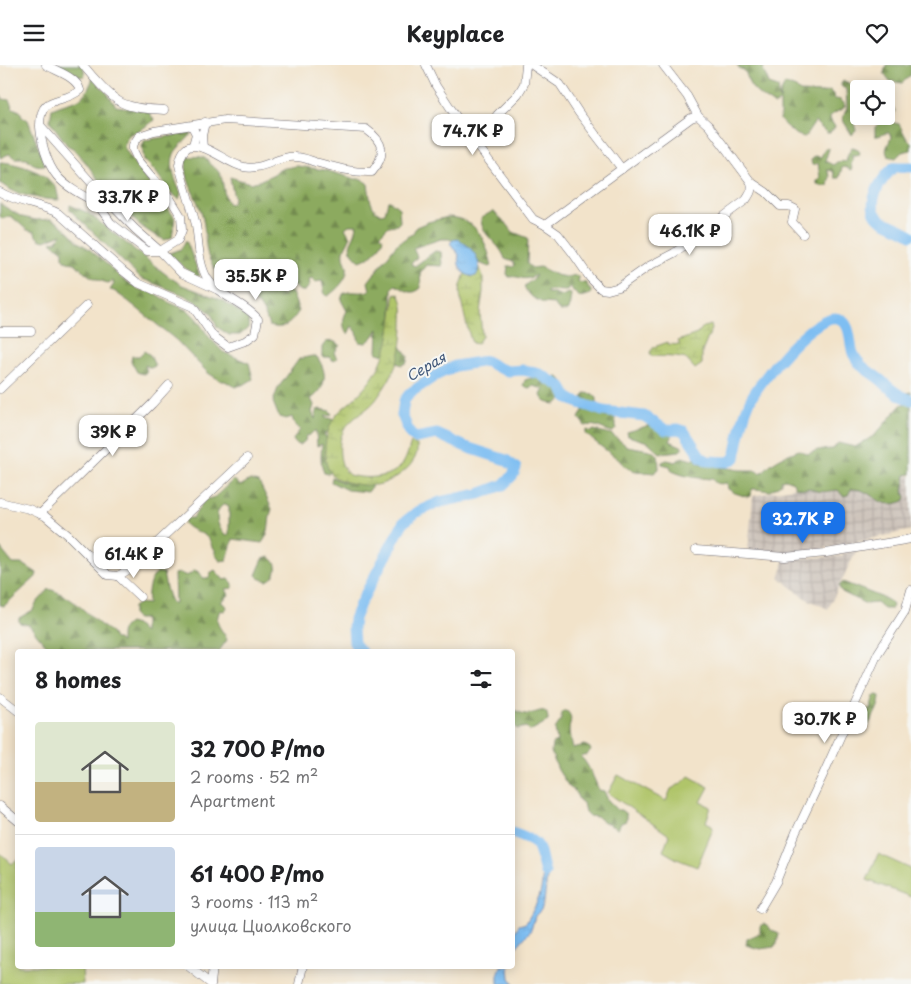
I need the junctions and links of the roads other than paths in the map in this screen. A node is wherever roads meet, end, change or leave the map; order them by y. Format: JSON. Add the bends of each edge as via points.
{"nodes":[{"id":1,"x":46,"y":65,"type":"edge"},
{"id":2,"x":426,"y":65,"type":"edge"},
{"id":3,"x":526,"y":65,"type":"edge"},
{"id":4,"x":532,"y":65,"type":"edge"},
{"id":5,"x":663,"y":65,"type":"edge"},
{"id":6,"x":85,"y":67,"type":"edge"},
{"id":7,"x":164,"y":110,"type":"dead end"},
{"id":8,"x":698,"y":116,"type":"junction"},
{"id":9,"x":205,"y":122,"type":"junction"},
{"id":10,"x":40,"y":125,"type":"junction"},
{"id":11,"x":192,"y":126,"type":"junction"},
{"id":12,"x":472,"y":137,"type":"junction"},
{"id":13,"x":193,"y":145,"type":"junction"},
{"id":14,"x":203,"y":148,"type":"junction"},
{"id":15,"x":622,"y":169,"type":"junction"},
{"id":16,"x":750,"y":182,"type":"junction"},
{"id":17,"x":0,"y":193,"type":"edge"},
{"id":18,"x":95,"y":201,"type":"junction"},
{"id":19,"x":120,"y":214,"type":"junction"},
{"id":20,"x":545,"y":225,"type":"junction"},
{"id":21,"x":803,"y":234,"type":"dead end"},
{"id":22,"x":160,"y":251,"type":"junction"},
{"id":23,"x":217,"y":289,"type":"junction"},
{"id":24,"x":87,"y":305,"type":"dead end"},
{"id":25,"x":0,"y":331,"type":"edge"},
{"id":26,"x":31,"y":331,"type":"dead end"},
{"id":27,"x":169,"y":385,"type":"dead end"},
{"id":28,"x":0,"y":389,"type":"edge"},
{"id":29,"x":247,"y":458,"type":"dead end"},
{"id":30,"x":0,"y":502,"type":"edge"},
{"id":31,"x":40,"y":514,"type":"junction"},
{"id":32,"x":911,"y":539,"type":"edge"},
{"id":33,"x":696,"y":550,"type":"dead end"},
{"id":34,"x":118,"y":577,"type":"junction"},
{"id":35,"x":911,"y":590,"type":"edge"},
{"id":36,"x":140,"y":597,"type":"dead end"},
{"id":37,"x":0,"y":697,"type":"edge"},
{"id":38,"x":15,"y":709,"type":"edge"},
{"id":39,"x":0,"y":806,"type":"edge"},
{"id":40,"x":15,"y":818,"type":"edge"},
{"id":41,"x":760,"y":909,"type":"dead end"},
{"id":42,"x":192,"y":969,"type":"edge"},
{"id":43,"x":213,"y":969,"type":"edge"},
{"id":44,"x":302,"y":969,"type":"edge"},
{"id":45,"x":211,"y":984,"type":"edge"},
{"id":46,"x":299,"y":984,"type":"edge"}],
"edges":[{"from":1,"to":10,"type":"street","via":[[73,80],[80,90],[43,107]]},
{"from":2,"to":12,"type":"street","via":[[436,86]]},
{"from":3,"to":12,"type":"street","via":[[524,84],[518,94],[491,125]]},
{"from":4,"to":15,"type":"street","via":[[560,85]]},
{"from":5,"to":8,"type":"street"},
{"from":6,"to":7,"type":"street","via":[[122,103],[141,109]]},
{"from":8,"to":15,"type":"street"},
{"from":8,"to":16,"type":"street"},
{"from":9,"to":11,"type":"street"},
{"from":9,"to":14,"type":"street"},
{"from":9,"to":14,"type":"street","via":[[249,121],[366,129],[382,146],[380,163],[372,172],[363,173],[295,157],[245,168]]},
{"from":10,"to":18,"type":"street","via":[[41,140],[57,176]]},
{"from":10,"to":19,"type":"street"},
{"from":11,"to":13,"type":"street","via":[[196,133]]},
{"from":11,"to":22,"type":"street","via":[[154,131],[139,136],[132,145],[139,162],[181,216],[182,230],[178,240]]},
{"from":12,"to":20,"type":"street","via":[[533,219]]},
{"from":13,"to":14,"type":"street"},
{"from":13,"to":23,"type":"street","via":[[181,155],[179,165],[196,225],[202,265]]},
{"from":15,"to":20,"type":"street"},
{"from":16,"to":20,"type":"street","via":[[751,193],[746,200],[674,253],[619,287],[608,290],[590,278],[558,234]]},
{"from":16,"to":21,"type":"street","via":[[766,192],[780,207],[795,209],[792,222]]},
{"from":17,"to":23,"type":"street","via":[[58,213],[138,283],[193,307],[213,336],[228,347],[245,341],[255,334],[258,319],[242,304]]},
{"from":18,"to":19,"type":"street"},
{"from":18,"to":22,"type":"street","via":[[111,223],[146,251]]},
{"from":19,"to":22,"type":"street"},
{"from":22,"to":23,"type":"street","via":[[181,273]]},
{"from":24,"to":28,"type":"street"},
{"from":25,"to":26,"type":"street"},
{"from":27,"to":31,"type":"street"},
{"from":29,"to":34,"type":"street"},
{"from":30,"to":31,"type":"street"},
{"from":31,"to":34,"type":"street","via":[[68,535],[108,575]]},
{"from":32,"to":33,"type":"street","via":[[785,557]]},
{"from":34,"to":36,"type":"street"},
{"from":35,"to":41,"type":"street","via":[[905,611],[878,653],[776,882]]},
{"from":37,"to":38,"type":"street"},
{"from":39,"to":40,"type":"street"},
{"from":42,"to":45,"type":"street"},
{"from":43,"to":45,"type":"street"},
{"from":44,"to":46,"type":"street"}]}
